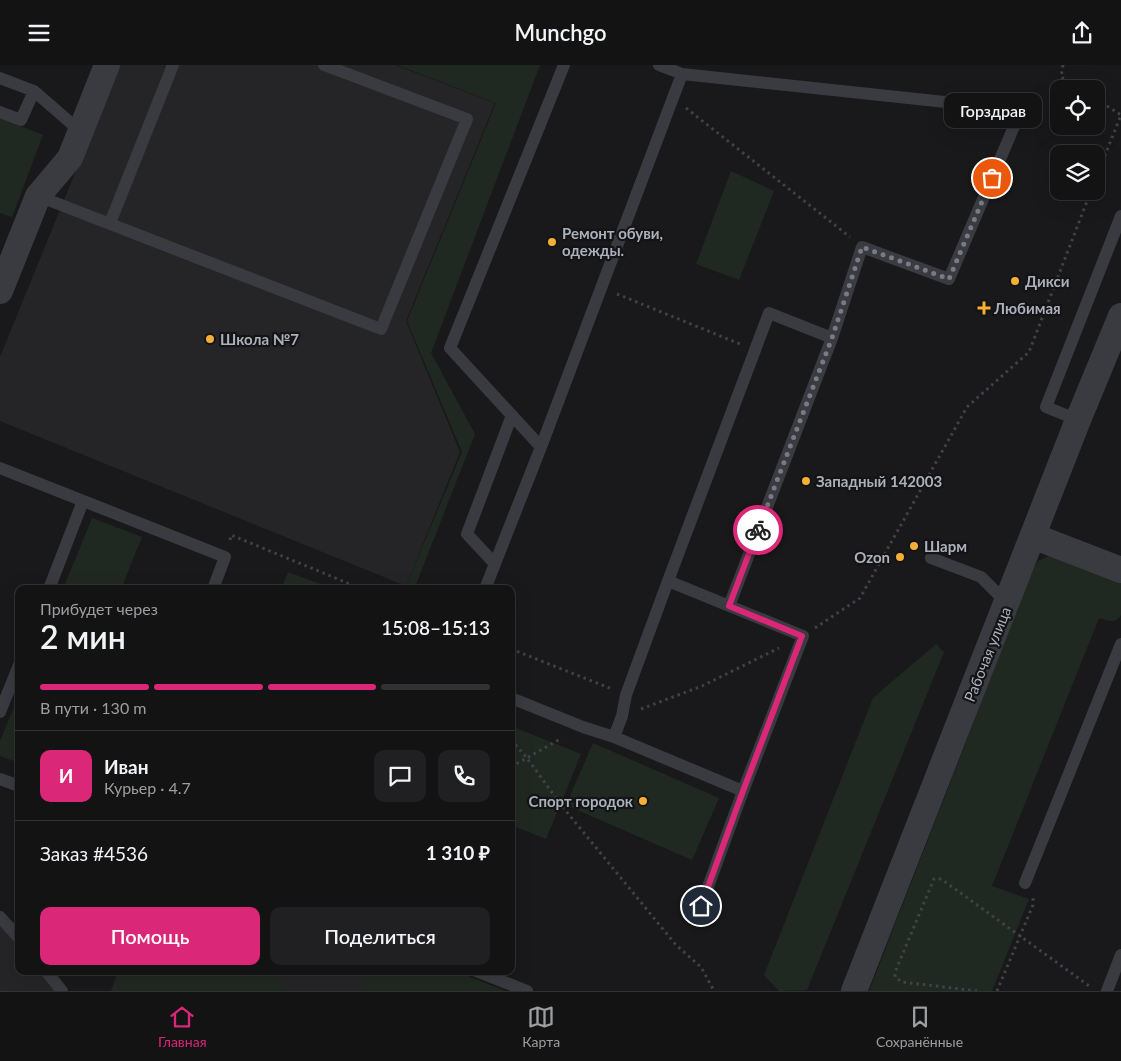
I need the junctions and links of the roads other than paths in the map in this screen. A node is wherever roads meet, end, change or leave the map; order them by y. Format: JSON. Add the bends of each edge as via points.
{"nodes":[{"id":1,"x":107,"y":65,"type":"edge"},
{"id":2,"x":173,"y":65,"type":"edge"},
{"id":3,"x":324,"y":65,"type":"edge"},
{"id":4,"x":564,"y":65,"type":"edge"},
{"id":5,"x":659,"y":65,"type":"edge"},
{"id":6,"x":682,"y":74,"type":"junction"},
{"id":7,"x":0,"y":78,"type":"edge"},
{"id":8,"x":34,"y":91,"type":"junction"},
{"id":9,"x":0,"y":112,"type":"edge"},
{"id":10,"x":80,"y":131,"type":"junction"},
{"id":11,"x":38,"y":196,"type":"junction"},
{"id":12,"x":1121,"y":216,"type":"edge"},
{"id":13,"x":110,"y":223,"type":"junction"},
{"id":14,"x":0,"y":291,"type":"edge"},
{"id":15,"x":1121,"y":317,"type":"edge"},
{"id":16,"x":832,"y":338,"type":"junction"},
{"id":17,"x":512,"y":415,"type":"junction"},
{"id":18,"x":1078,"y":420,"type":"junction"},
{"id":19,"x":541,"y":447,"type":"junction"},
{"id":20,"x":0,"y":468,"type":"edge"},
{"id":21,"x":83,"y":501,"type":"junction"},
{"id":22,"x":1033,"y":536,"type":"junction"},
{"id":23,"x":932,"y":558,"type":"dead end"},
{"id":24,"x":495,"y":564,"type":"junction"},
{"id":25,"x":1121,"y":570,"type":"edge"},
{"id":26,"x":668,"y":581,"type":"junction"},
{"id":27,"x":51,"y":585,"type":"edge"},
{"id":28,"x":214,"y":585,"type":"edge"},
{"id":29,"x":487,"y":585,"type":"edge"},
{"id":30,"x":1007,"y":603,"type":"junction"},
{"id":31,"x":729,"y":606,"type":"junction"},
{"id":32,"x":1121,"y":644,"type":"edge"},
{"id":33,"x":15,"y":675,"type":"edge"},
{"id":34,"x":515,"y":700,"type":"edge"},
{"id":35,"x":0,"y":712,"type":"edge"},
{"id":36,"x":614,"y":737,"type":"junction"},
{"id":37,"x":0,"y":779,"type":"edge"},
{"id":38,"x":15,"y":785,"type":"edge"},
{"id":39,"x":743,"y":791,"type":"junction"},
{"id":40,"x":1025,"y":883,"type":"road end"},
{"id":41,"x":701,"y":906,"type":"dead end"},
{"id":42,"x":0,"y":917,"type":"edge"},
{"id":43,"x":15,"y":934,"type":"edge"},
{"id":44,"x":1121,"y":955,"type":"edge"},
{"id":45,"x":49,"y":975,"type":"edge"},
{"id":46,"x":486,"y":975,"type":"edge"},
{"id":47,"x":62,"y":991,"type":"edge"},
{"id":48,"x":527,"y":991,"type":"edge"},
{"id":49,"x":854,"y":991,"type":"edge"},
{"id":50,"x":1107,"y":991,"type":"edge"}],
"edges":[{"from":1,"to":10,"type":"street"},
{"from":2,"to":13,"type":"lane"},
{"from":3,"to":13,"type":"lane","via":[[467,119],[381,329]]},
{"from":4,"to":17,"type":"lane","via":[[450,348]]},
{"from":5,"to":6,"type":"lane"},
{"from":6,"to":16,"type":"lane","via":[[1020,110],[949,279],[862,247]]},
{"from":6,"to":19,"type":"lane"},
{"from":7,"to":8,"type":"lane"},
{"from":8,"to":9,"type":"lane","via":[[21,121]]},
{"from":8,"to":10,"type":"lane"},
{"from":10,"to":11,"type":"street","via":[[70,158]]},
{"from":11,"to":13,"type":"lane"},
{"from":11,"to":14,"type":"street"},
{"from":12,"to":18,"type":"lane","via":[[1046,407]]},
{"from":15,"to":18,"type":"street","name":"Рабочая улица"},
{"from":16,"to":26,"type":"lane","via":[[769,313]]},
{"from":16,"to":31,"type":"lane"},
{"from":17,"to":19,"type":"lane"},
{"from":17,"to":24,"type":"lane","via":[[467,534]]},
{"from":18,"to":22,"type":"street","name":"Рабочая улица"},
{"from":19,"to":24,"type":"lane"},
{"from":20,"to":21,"type":"lane"},
{"from":21,"to":27,"type":"lane"},
{"from":21,"to":28,"type":"lane","via":[[225,557]]},
{"from":22,"to":25,"type":"street"},
{"from":22,"to":30,"type":"street","name":"Рабочая улица"},
{"from":23,"to":30,"type":"lane","via":[[980,577]]},
{"from":24,"to":29,"type":"lane"},
{"from":26,"to":31,"type":"lane"},
{"from":26,"to":36,"type":"lane"},
{"from":30,"to":49,"type":"street","name":"Рабочая улица"},
{"from":31,"to":39,"type":"lane","via":[[802,636]]},
{"from":32,"to":40,"type":"lane"},
{"from":33,"to":35,"type":"lane"},
{"from":34,"to":36,"type":"lane"},
{"from":36,"to":39,"type":"lane"},
{"from":37,"to":38,"type":"lane"},
{"from":39,"to":41,"type":"lane"},
{"from":42,"to":43,"type":"lane"},
{"from":44,"to":50,"type":"lane"},
{"from":45,"to":47,"type":"lane"},
{"from":46,"to":48,"type":"lane"}]}
